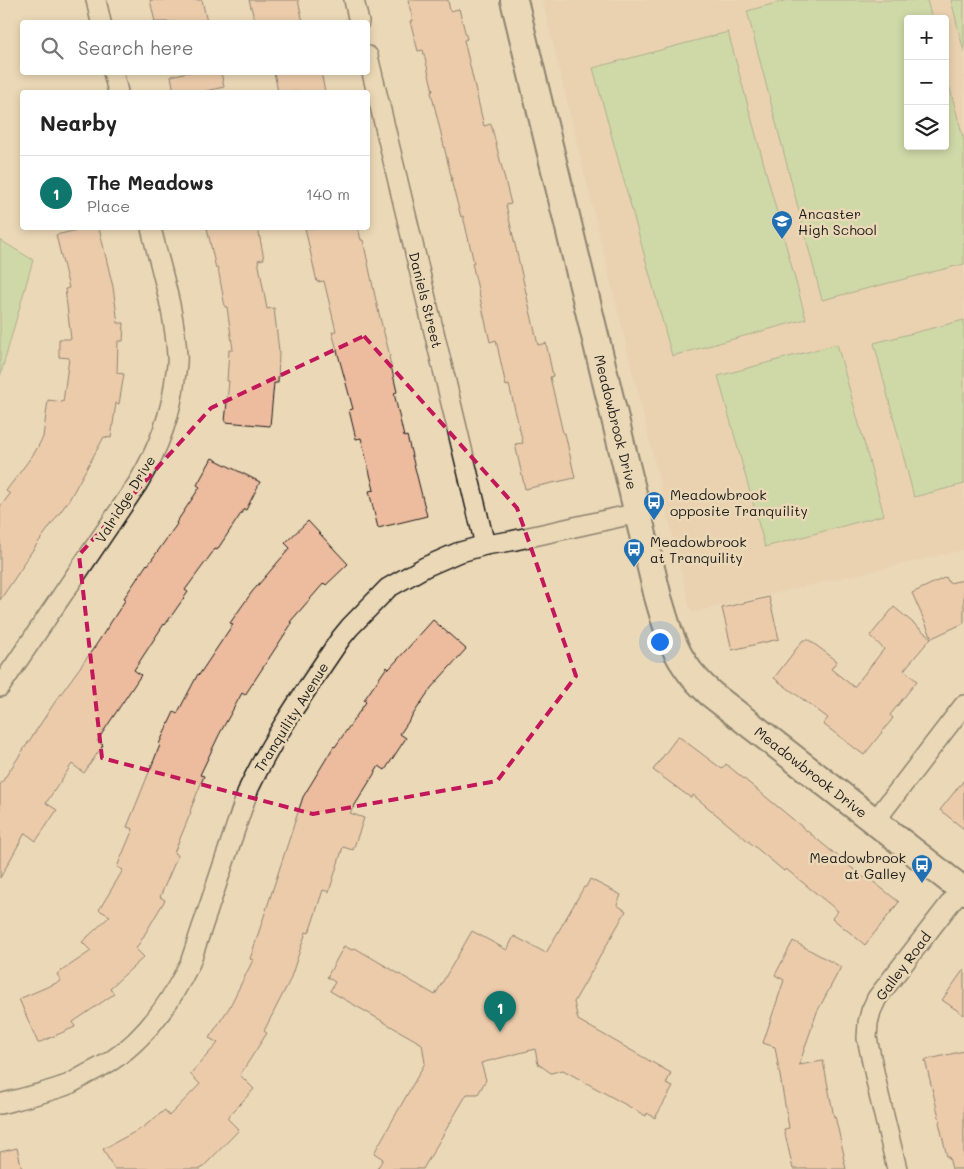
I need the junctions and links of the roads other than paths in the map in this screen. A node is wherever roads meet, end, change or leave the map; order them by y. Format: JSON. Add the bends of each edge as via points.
{"nodes":[{"id":1,"x":96,"y":0,"type":"edge"},
{"id":2,"x":354,"y":0,"type":"edge"},
{"id":3,"x":514,"y":0,"type":"edge"},
{"id":4,"x":101,"y":20,"type":"edge"},
{"id":5,"x":359,"y":20,"type":"edge"},
{"id":6,"x":370,"y":64,"type":"edge"},
{"id":7,"x":114,"y":75,"type":"edge"},
{"id":8,"x":118,"y":90,"type":"edge"},
{"id":9,"x":151,"y":230,"type":"edge"},
{"id":10,"x":638,"y":514,"type":"junction"},
{"id":11,"x":485,"y":545,"type":"junction"},
{"id":12,"x":0,"y":687,"type":"edge"},
{"id":13,"x":964,"y":705,"type":"edge"},
{"id":14,"x":875,"y":821,"type":"junction"},
{"id":15,"x":963,"y":890,"type":"edge"},
{"id":16,"x":0,"y":1104,"type":"edge"},
{"id":17,"x":897,"y":1169,"type":"edge"}],
"edges":[{"from":1,"to":4,"type":"street"},
{"from":2,"to":5,"type":"street"},
{"from":3,"to":10,"type":"street","name":"Meadowbrook Drive"},
{"from":6,"to":11,"type":"street","name":"Daniels Street"},
{"from":7,"to":8,"type":"street"},
{"from":9,"to":12,"type":"street","name":"Valridge Drive","via":[[171,312],[177,357],[174,391],[162,436],[138,483]]},
{"from":10,"to":11,"type":"street","name":"Tranquility Avenue"},
{"from":10,"to":14,"type":"street","name":"Meadowbrook Drive","via":[[666,625],[686,667],[711,694]]},
{"from":11,"to":16,"type":"street","name":"Tranquility Avenue","via":[[425,567],[388,588],[341,638],[256,772],[190,963],[171,998],[147,1029],[111,1060],[69,1084]]},
{"from":13,"to":14,"type":"street"},
{"from":14,"to":15,"type":"street","name":"Meadowbrook Drive"},
{"from":15,"to":17,"type":"street","name":"Galley Road","via":[[877,998],[868,1023],[867,1038],[878,1095]]}]}
